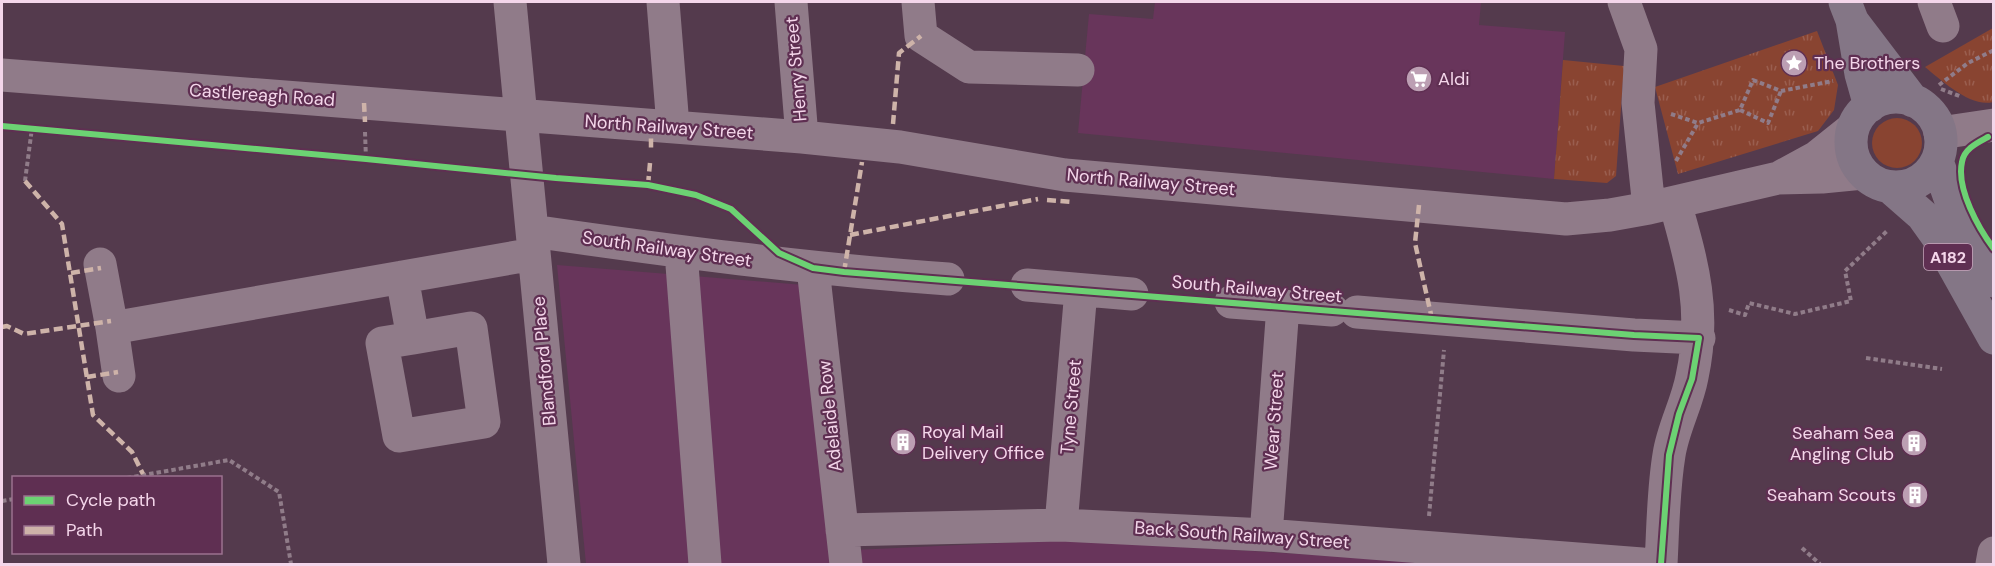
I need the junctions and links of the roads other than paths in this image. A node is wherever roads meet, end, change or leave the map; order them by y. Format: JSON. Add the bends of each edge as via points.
{"nodes":[{"id":1,"x":510,"y":2,"type":"edge"},
{"id":2,"x":663,"y":2,"type":"edge"},
{"id":3,"x":791,"y":2,"type":"edge"},
{"id":4,"x":918,"y":2,"type":"edge"},
{"id":5,"x":1624,"y":2,"type":"edge"},
{"id":6,"x":1849,"y":11,"type":"edge"},
{"id":7,"x":1077,"y":70,"type":"dead end"},
{"id":8,"x":2,"y":75,"type":"edge"},
{"id":9,"x":1924,"y":94,"type":"junction"},
{"id":10,"x":522,"y":116,"type":"junction"},
{"id":11,"x":1861,"y":118,"type":"junction"},
{"id":12,"x":1994,"y":125,"type":"edge"},
{"id":13,"x":673,"y":126,"type":"junction"},
{"id":14,"x":802,"y":137,"type":"junction"},
{"id":15,"x":1939,"y":147,"type":"junction"},
{"id":16,"x":1778,"y":178,"type":"junction"},
{"id":17,"x":1877,"y":180,"type":"junction"},
{"id":18,"x":1662,"y":205,"type":"junction"},
{"id":19,"x":531,"y":229,"type":"junction"},
{"id":20,"x":681,"y":252,"type":"junction"},
{"id":21,"x":100,"y":264,"type":"dead end"},
{"id":22,"x":813,"y":268,"type":"junction"},
{"id":23,"x":402,"y":277,"type":"junction"},
{"id":24,"x":948,"y":279,"type":"dead end"},
{"id":25,"x":1994,"y":281,"type":"edge"},
{"id":26,"x":1027,"y":285,"type":"dead end"},
{"id":27,"x":1082,"y":290,"type":"junction"},
{"id":28,"x":1132,"y":294,"type":"dead end"},
{"id":29,"x":1231,"y":302,"type":"dead end"},
{"id":30,"x":1283,"y":306,"type":"junction"},
{"id":31,"x":112,"y":328,"type":"junction"},
{"id":32,"x":1994,"y":338,"type":"edge"},
{"id":33,"x":413,"y":339,"type":"dead end"},
{"id":34,"x":1699,"y":339,"type":"junction"},
{"id":35,"x":119,"y":375,"type":"dead end"},
{"id":36,"x":1062,"y":525,"type":"junction"},
{"id":37,"x":842,"y":530,"type":"junction"},
{"id":38,"x":1266,"y":535,"type":"junction"},
{"id":39,"x":1994,"y":553,"type":"edge"},
{"id":40,"x":564,"y":564,"type":"edge"},
{"id":41,"x":705,"y":564,"type":"edge"},
{"id":42,"x":846,"y":564,"type":"edge"},
{"id":43,"x":1642,"y":564,"type":"edge"},
{"id":44,"x":1660,"y":564,"type":"edge"},
{"id":45,"x":1992,"y":564,"type":"edge"}],
"edges":[{"from":1,"to":10,"type":"street","name":"Blandford Place"},
{"from":2,"to":13,"type":"street"},
{"from":3,"to":14,"type":"street","name":"Henry Street"},
{"from":4,"to":7,"type":"street","via":[[921,36],[969,67]]},
{"from":5,"to":18,"type":"street","via":[[1641,49],[1638,103]]},
{"from":6,"to":9,"type":"main road"},
{"from":6,"to":11,"type":"main road","via":[[1861,74]]},
{"from":8,"to":10,"type":"street","name":"Castlereagh Road"},
{"from":9,"to":11,"type":"main road","via":[[1883,99]]},
{"from":9,"to":15,"type":"main road","via":[[1925,108],[1935,120]]},
{"from":10,"to":13,"type":"street","name":"North Railway Street"},
{"from":10,"to":19,"type":"street","name":"Blandford Place"},
{"from":11,"to":16,"type":"street","name":"North Railway Street","via":[[1817,157]]},
{"from":11,"to":17,"type":"main road","via":[[1851,145],[1854,161]]},
{"from":12,"to":15,"type":"street"},
{"from":13,"to":14,"type":"street","name":"North Railway Street"},
{"from":14,"to":18,"type":"street","name":"North Railway Street","via":[[900,147],[1065,175],[1566,219]]},
{"from":15,"to":17,"type":"main road","via":[[1929,172],[1918,182],[1906,186]]},
{"from":15,"to":25,"type":"main road","number":"A182","via":[[1951,201]]},
{"from":16,"to":17,"type":"street","name":"North Railway Street"},
{"from":16,"to":18,"type":"street","name":"North Railway Street"},
{"from":17,"to":32,"type":"main road","number":"A182","via":[[1915,208],[1932,229]]},
{"from":18,"to":34,"type":"street","via":[[1692,262]]},
{"from":19,"to":20,"type":"street","name":"South Railway Street"},
{"from":19,"to":23,"type":"street","name":"South Railway Street"},
{"from":19,"to":40,"type":"street","name":"Blandford Place"},
{"from":20,"to":22,"type":"street","name":"South Railway Street"},
{"from":20,"to":41,"type":"street"},
{"from":21,"to":31,"type":"street"},
{"from":22,"to":24,"type":"street","name":"South Railway Street"},
{"from":22,"to":37,"type":"street","name":"Adelaide Row"},
{"from":23,"to":31,"type":"street","name":"South Railway Street"},
{"from":23,"to":33,"type":"street"},
{"from":26,"to":27,"type":"street"},
{"from":27,"to":28,"type":"street"},
{"from":27,"to":36,"type":"street","name":"Tyne Street"},
{"from":29,"to":30,"type":"street","name":"South Railway Street"},
{"from":30,"to":34,"type":"street","name":"South Railway Street"},
{"from":30,"to":38,"type":"street","name":"Wear Street"},
{"from":31,"to":35,"type":"street"},
{"from":34,"to":44,"type":"street","via":[[1692,379],[1669,455]]},
{"from":36,"to":37,"type":"street","name":"Back South Railway Street"},
{"from":36,"to":38,"type":"street","name":"Back South Railway Street"},
{"from":37,"to":42,"type":"street","name":"Adelaide Row"},
{"from":38,"to":43,"type":"street","name":"Back South Railway Street"},
{"from":39,"to":45,"type":"street"}]}
